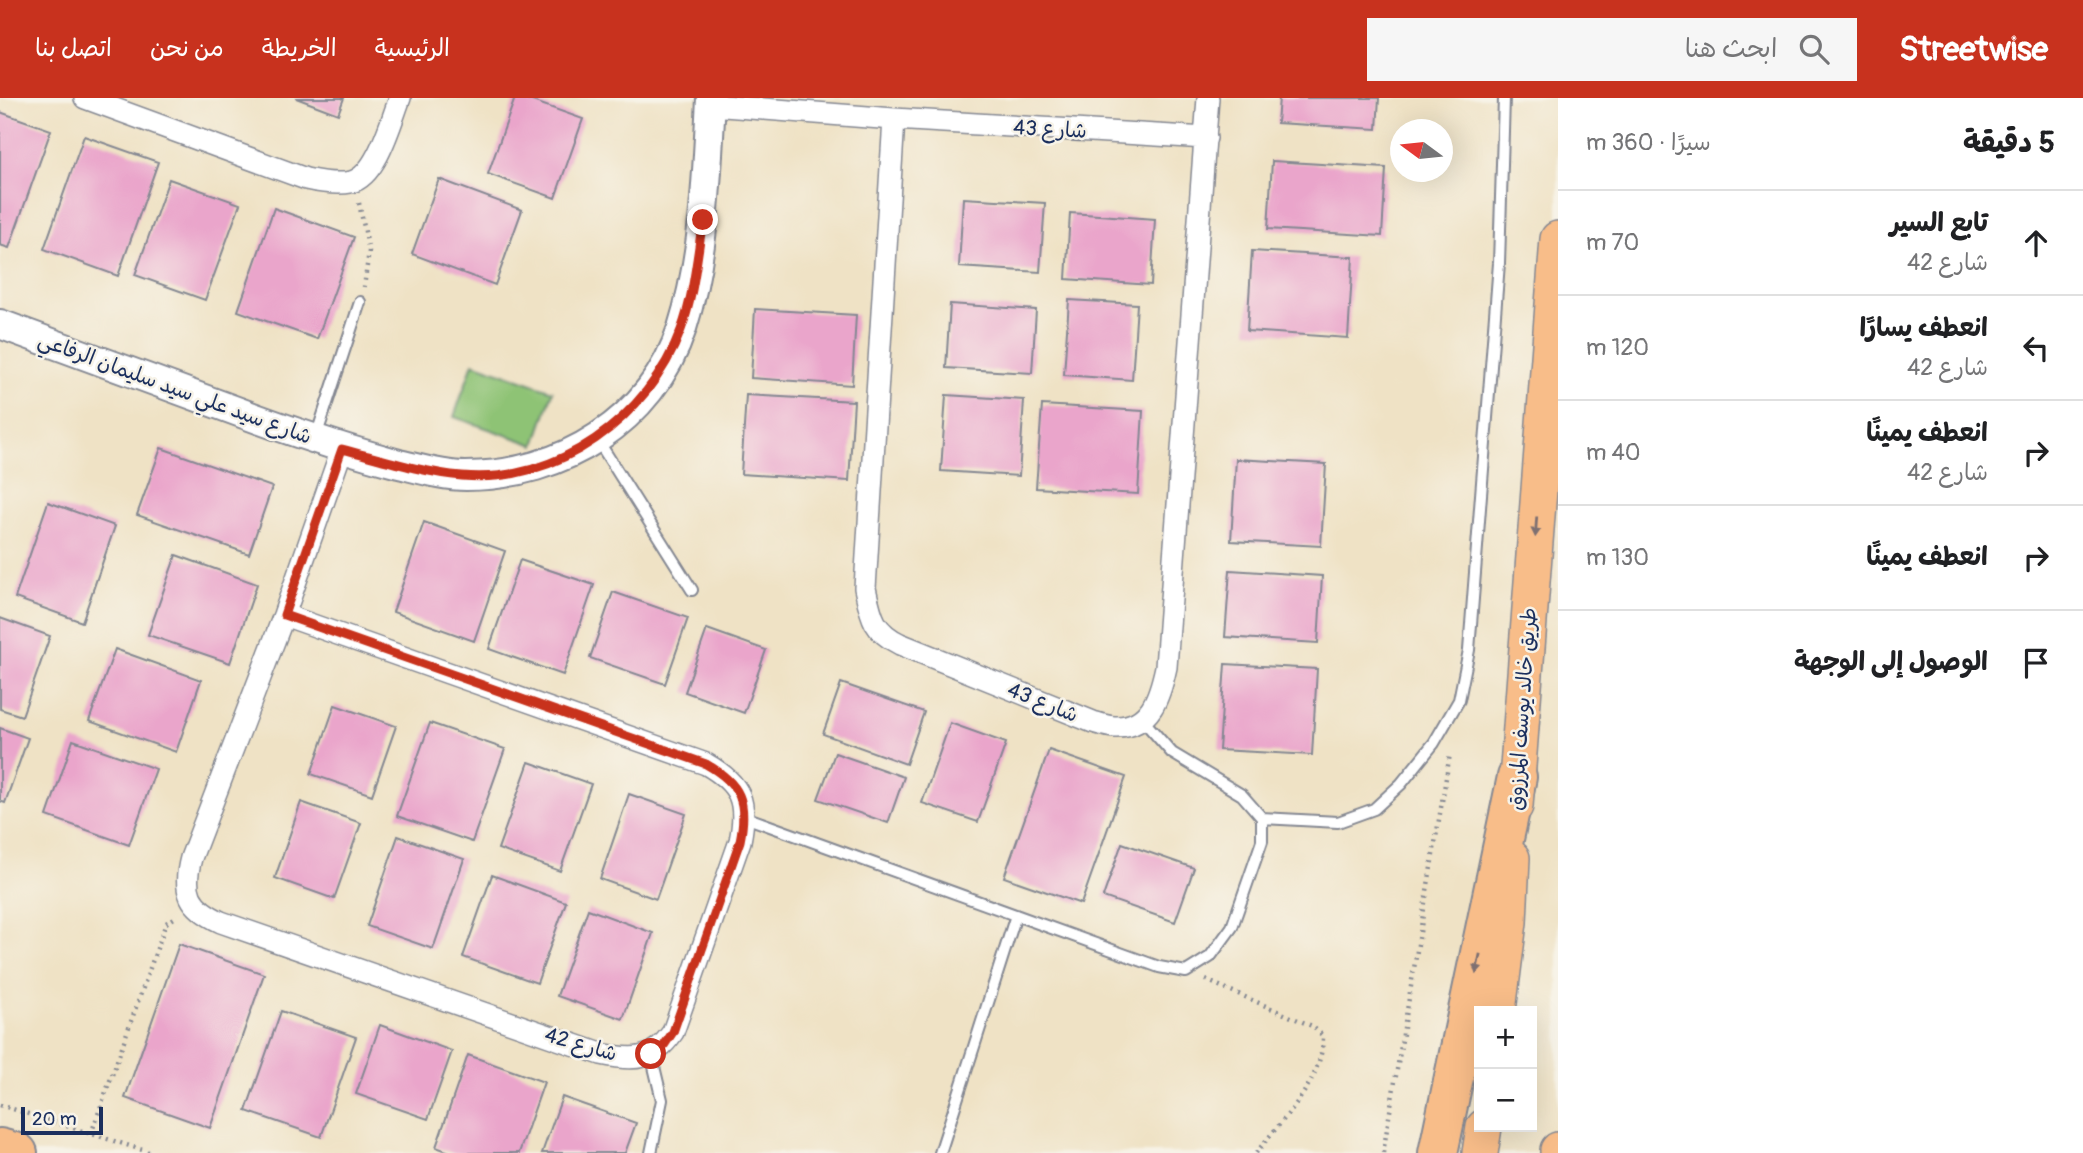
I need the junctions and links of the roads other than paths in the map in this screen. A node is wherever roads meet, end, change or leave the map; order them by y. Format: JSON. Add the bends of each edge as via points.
{"nodes":[{"id":1,"x":85,"y":98,"type":"edge"},
{"id":2,"x":400,"y":98,"type":"edge"},
{"id":3,"x":1208,"y":98,"type":"edge"},
{"id":4,"x":1504,"y":98,"type":"edge"},
{"id":5,"x":711,"y":102,"type":"edge"},
{"id":6,"x":894,"y":119,"type":"junction"},
{"id":7,"x":1206,"y":138,"type":"junction"},
{"id":8,"x":1558,"y":239,"type":"edge"},
{"id":9,"x":360,"y":302,"type":"road end"},
{"id":10,"x":0,"y":324,"type":"edge"},
{"id":11,"x":597,"y":439,"type":"junction"},
{"id":12,"x":316,"y":440,"type":"junction"},
{"id":13,"x":342,"y":449,"type":"junction"},
{"id":14,"x":692,"y":590,"type":"dead end"},
{"id":15,"x":284,"y":615,"type":"junction"},
{"id":16,"x":1142,"y":719,"type":"junction"},
{"id":17,"x":1517,"y":777,"type":"junction"},
{"id":18,"x":745,"y":817,"type":"junction"},
{"id":19,"x":1262,"y":818,"type":"junction"},
{"id":20,"x":1016,"y":915,"type":"junction"},
{"id":21,"x":1499,"y":1006,"type":"edge"},
{"id":22,"x":651,"y":1054,"type":"junction"},
{"id":23,"x":1483,"y":1132,"type":"edge"},
{"id":24,"x":0,"y":1148,"type":"edge"},
{"id":25,"x":18,"y":1153,"type":"edge"},
{"id":26,"x":650,"y":1153,"type":"edge"},
{"id":27,"x":940,"y":1153,"type":"edge"},
{"id":28,"x":1438,"y":1153,"type":"edge"},
{"id":29,"x":1480,"y":1153,"type":"edge"}],
"edges":[{"from":1,"to":2,"type":"street","via":[[322,182],[354,182],[366,173]]},
{"from":3,"to":7,"type":"street"},
{"from":4,"to":19,"type":"lane","via":[[1499,263],[1469,650],[1460,699],[1434,743],[1374,809],[1338,822]]},
{"from":5,"to":6,"type":"street","name":"شارع 43"},
{"from":5,"to":11,"type":"street","name":"شارع سيد علي سيد سليمان الرفاعي","via":[[703,220],[681,329],[661,372],[632,409]]},
{"from":6,"to":7,"type":"street","name":"شارع 43"},
{"from":6,"to":16,"type":"street","name":"شارع 43","via":[[864,588],[876,627],[900,645],[1093,722],[1116,727]]},
{"from":7,"to":16,"type":"street","via":[[1166,667],[1160,695]]},
{"from":8,"to":17,"type":"main road","name":"طريق خالد يوسف المرزوق","one_way":true},
{"from":9,"to":12,"type":"lane"},
{"from":10,"to":12,"type":"street","name":"شارع سيد علي سيد سليمان الرفاعي"},
{"from":11,"to":13,"type":"street","name":"شارع سيد علي سيد سليمان الرفاعي","via":[[555,461],[510,473],[464,476]]},
{"from":11,"to":14,"type":"lane"},
{"from":12,"to":13,"type":"street","name":"شارع سيد علي سيد سليمان الرفاعي"},
{"from":13,"to":15,"type":"street"},
{"from":15,"to":18,"type":"street","via":[[706,764],[733,784]]},
{"from":15,"to":22,"type":"street","name":"شارع 42","via":[[191,858],[186,877],[194,904],[221,922],[601,1054],[620,1058]]},
{"from":16,"to":19,"type":"lane","via":[[1172,753],[1242,795]]},
{"from":17,"to":21,"type":"main road","name":"طريق خالد يوسف المرزوق","via":[[1509,922]]},
{"from":17,"to":28,"type":"highway","one_way":true},
{"from":18,"to":20,"type":"lane"},
{"from":18,"to":22,"type":"street","via":[[673,1032],[663,1047]]},
{"from":19,"to":20,"type":"lane","via":[[1262,841],[1232,927],[1210,957],[1186,972],[1159,967]]},
{"from":20,"to":27,"type":"lane"},
{"from":22,"to":26,"type":"lane","via":[[662,1100]]},
{"from":23,"to":29,"type":"main road"},
{"from":24,"to":25,"type":"highway"}]}
